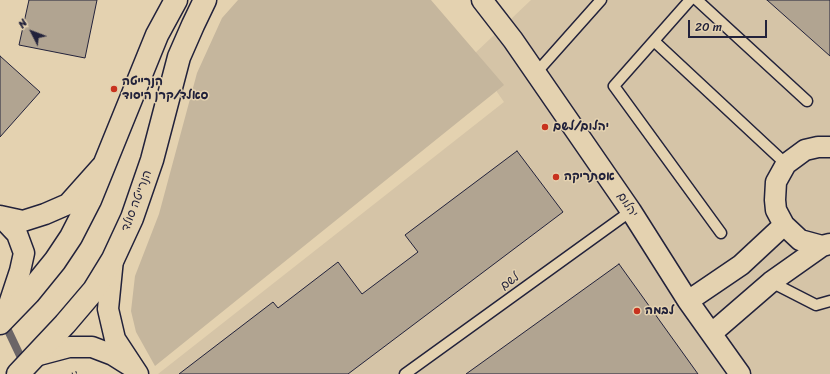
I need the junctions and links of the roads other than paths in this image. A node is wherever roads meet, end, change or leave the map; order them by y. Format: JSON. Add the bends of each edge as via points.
{"nodes":[{"id":1,"x":176,"y":0,"type":"edge"},
{"id":2,"x":205,"y":0,"type":"edge"},
{"id":3,"x":482,"y":0,"type":"edge"},
{"id":4,"x":601,"y":0,"type":"edge"},
{"id":5,"x":690,"y":0,"type":"edge"},
{"id":6,"x":698,"y":0,"type":"edge"},
{"id":7,"x":654,"y":41,"type":"junction"},
{"id":8,"x":536,"y":74,"type":"junction"},
{"id":9,"x":807,"y":101,"type":"dead end"},
{"id":10,"x":830,"y":147,"type":"edge"},
{"id":11,"x":105,"y":163,"type":"junction"},
{"id":12,"x":786,"y":164,"type":"junction"},
{"id":13,"x":631,"y":211,"type":"junction"},
{"id":14,"x":0,"y":216,"type":"edge"},
{"id":15,"x":784,"y":225,"type":"junction"},
{"id":16,"x":721,"y":233,"type":"dead end"},
{"id":17,"x":826,"y":245,"type":"edge"},
{"id":18,"x":113,"y":259,"type":"junction"},
{"id":19,"x":771,"y":282,"type":"junction"},
{"id":20,"x":688,"y":301,"type":"junction"},
{"id":21,"x":830,"y":301,"type":"edge"},
{"id":22,"x":2,"y":321,"type":"edge"},
{"id":23,"x":712,"y":333,"type":"junction"},
{"id":24,"x":35,"y":356,"type":"junction"},
{"id":25,"x":137,"y":372,"type":"edge"},
{"id":26,"x":18,"y":374,"type":"edge"},
{"id":27,"x":405,"y":374,"type":"edge"},
{"id":28,"x":740,"y":374,"type":"edge"}],
"edges":[{"from":1,"to":11,"type":"main road","via":[[157,35]]},
{"from":2,"to":18,"type":"main road","name":"הנרייטה סולד","via":[[179,58],[152,160],[132,218]]},
{"from":3,"to":8,"type":"street","name":"יהלום"},
{"from":4,"to":8,"type":"lane"},
{"from":5,"to":7,"type":"lane"},
{"from":6,"to":9,"type":"lane"},
{"from":7,"to":12,"type":"lane"},
{"from":7,"to":16,"type":"lane","via":[[614,86]]},
{"from":8,"to":13,"type":"street","name":"יהלום"},
{"from":10,"to":12,"type":"street","via":[[805,150]]},
{"from":11,"to":14,"type":"street","via":[[68,204],[23,221]]},
{"from":11,"to":22,"type":"main road","via":[[90,200],[59,255],[29,293]]},
{"from":12,"to":15,"type":"street","via":[[776,182],[775,200],[776,210]]},
{"from":13,"to":20,"type":"street","name":"יהלום"},
{"from":13,"to":27,"type":"lane","name":"לשם"},
{"from":14,"to":22,"type":"street","via":[[17,234],[24,253]]},
{"from":15,"to":17,"type":"street","via":[[800,240]]},
{"from":15,"to":20,"type":"street","via":[[741,265]]},
{"from":17,"to":19,"type":"street"},
{"from":18,"to":24,"type":"main road","name":"הנרייטה סולד","via":[[94,290]]},
{"from":18,"to":25,"type":"street","via":[[108,309],[115,339]]},
{"from":19,"to":21,"type":"lane","via":[[816,305]]},
{"from":19,"to":23,"type":"street"},
{"from":20,"to":23,"type":"street","name":"יהלום"},
{"from":23,"to":28,"type":"street","name":"יהלום"},
{"from":24,"to":25,"type":"street","via":[[69,347],[92,347],[113,355]]},
{"from":24,"to":26,"type":"main road","name":"הנרייטה סולד"}]}
